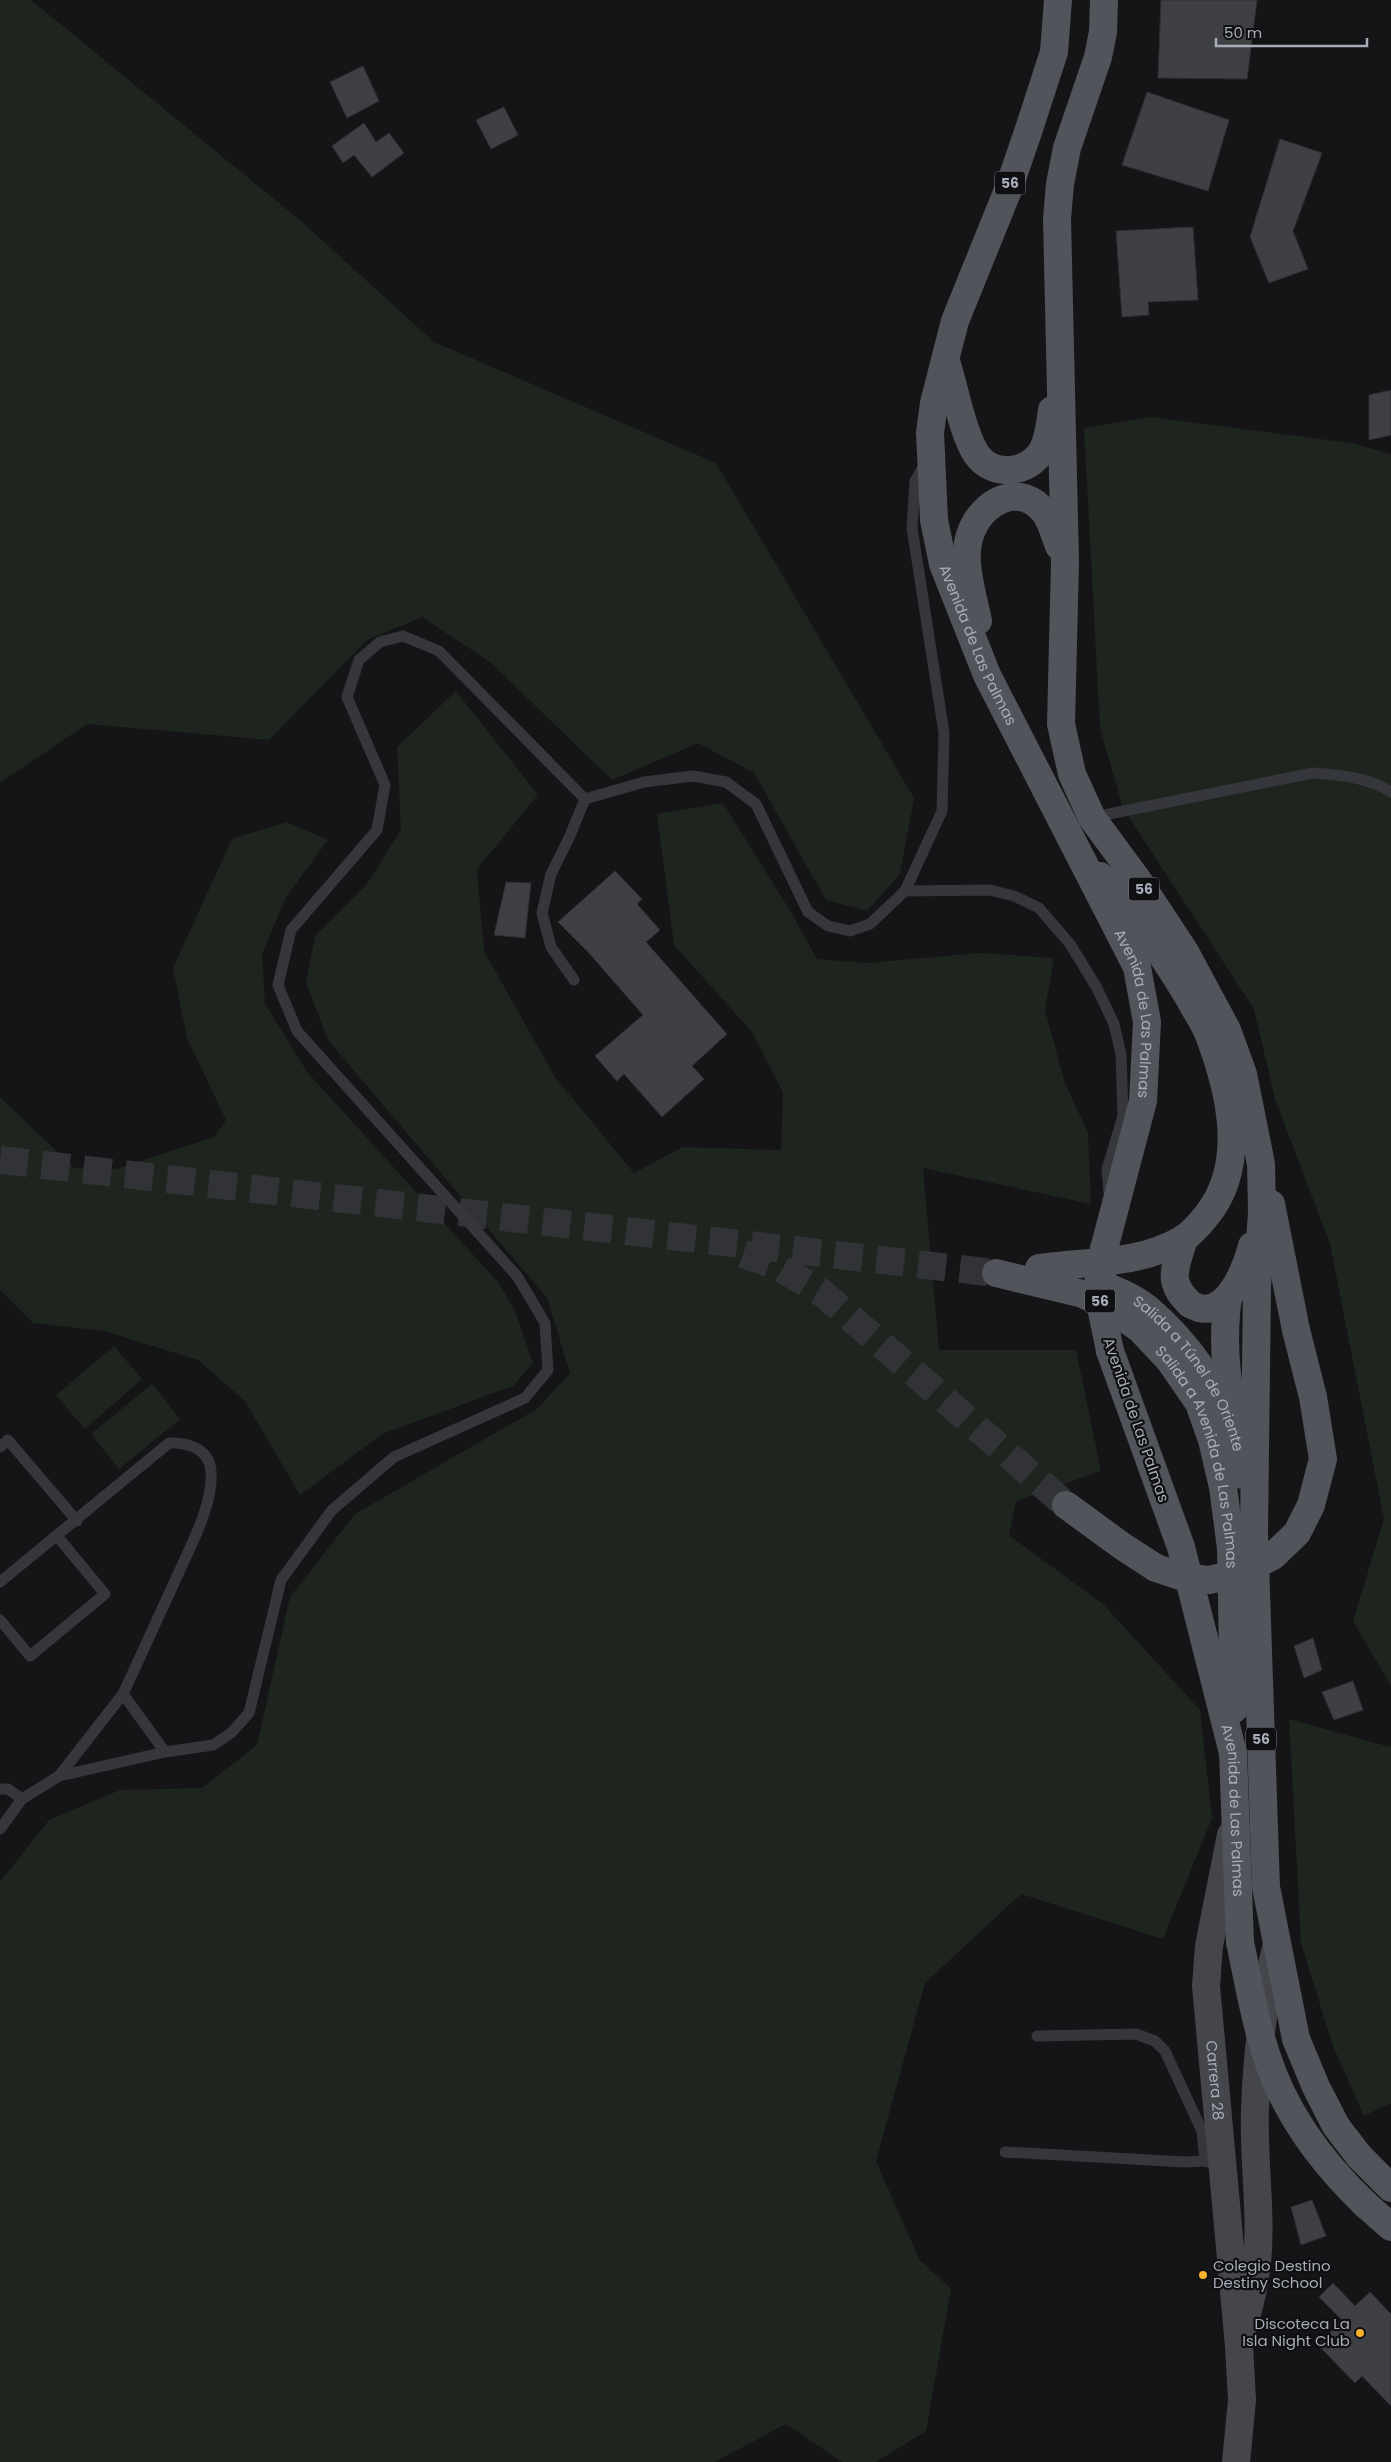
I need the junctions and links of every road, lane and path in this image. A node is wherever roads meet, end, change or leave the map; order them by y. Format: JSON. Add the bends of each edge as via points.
{"nodes":[{"id":1,"x":1058,"y":0,"type":"edge"},
{"id":2,"x":1104,"y":0,"type":"edge"},
{"id":3,"x":946,"y":361,"type":"junction"},
{"id":4,"x":1061,"y":365,"type":"junction"},
{"id":5,"x":931,"y":454,"type":"junction"},
{"id":6,"x":1064,"y":562,"type":"junction"},
{"id":7,"x":986,"y":675,"type":"junction"},
{"id":8,"x":1391,"y":792,"type":"edge"},
{"id":9,"x":585,"y":799,"type":"junction"},
{"id":10,"x":1092,"y":818,"type":"junction"},
{"id":11,"x":1080,"y":855,"type":"junction"},
{"id":12,"x":905,"y":892,"type":"junction"},
{"id":13,"x":574,"y":980,"type":"dead end"},
{"id":14,"x":1261,"y":1164,"type":"junction"},
{"id":15,"x":1262,"y":1212,"type":"junction"},
{"id":16,"x":1112,"y":1222,"type":"junction"},
{"id":17,"x":1184,"y":1238,"type":"junction"},
{"id":18,"x":1039,"y":1268,"type":"junction"},
{"id":19,"x":996,"y":1273,"type":"joint"},
{"id":20,"x":1228,"y":1297,"type":"junction"},
{"id":21,"x":1236,"y":1440,"type":"junction"},
{"id":22,"x":0,"y":1447,"type":"edge"},
{"id":23,"x":1066,"y":1504,"type":"tunnel mouth"},
{"id":24,"x":77,"y":1521,"type":"junction"},
{"id":25,"x":1254,"y":1533,"type":"junction"},
{"id":26,"x":56,"y":1536,"type":"junction"},
{"id":27,"x":0,"y":1582,"type":"edge"},
{"id":28,"x":0,"y":1620,"type":"edge"},
{"id":29,"x":123,"y":1694,"type":"junction"},
{"id":30,"x":165,"y":1752,"type":"junction"},
{"id":31,"x":1233,"y":1753,"type":"junction"},
{"id":32,"x":59,"y":1776,"type":"junction"},
{"id":33,"x":0,"y":1789,"type":"edge"},
{"id":34,"x":22,"y":1799,"type":"junction"},
{"id":35,"x":1235,"y":1816,"type":"junction"},
{"id":36,"x":0,"y":1829,"type":"edge"},
{"id":37,"x":1277,"y":1943,"type":"junction"},
{"id":38,"x":1037,"y":2036,"type":"dead end"},
{"id":39,"x":1006,"y":2152,"type":"dead end"},
{"id":40,"x":1214,"y":2164,"type":"junction"},
{"id":41,"x":1391,"y":2188,"type":"edge"},
{"id":42,"x":1391,"y":2227,"type":"edge"},
{"id":43,"x":1244,"y":2260,"type":"junction"},
{"id":44,"x":1236,"y":2462,"type":"edge"}],
"edges":[{"from":1,"to":3,"type":"main road","name":"Avenida de Las Palmas","number":"56","via":[[1054,52],[1011,182],[955,321]]},
{"from":2,"to":4,"type":"main road","name":"Avenida de Las Palmas","number":"56","via":[[1098,56],[1067,148],[1060,184],[1057,219]]},
{"from":3,"to":4,"type":"main road","via":[[970,440],[978,455],[999,470],[1011,471],[1023,468],[1042,450]]},
{"from":3,"to":5,"type":"main road","name":"Avenida de Las Palmas","number":"56","via":[[934,404]]},
{"from":4,"to":6,"type":"main road","name":"Avenida de Las Palmas","number":"56"},
{"from":5,"to":7,"type":"main road","name":"Avenida de Las Palmas","number":"56","via":[[934,520],[943,564]]},
{"from":5,"to":12,"type":"lane","via":[[915,481],[912,528],[944,732],[942,811]]},
{"from":6,"to":7,"type":"main road","via":[[1045,514],[1029,500],[1002,498],[988,506],[978,518],[970,535],[967,557]]},
{"from":6,"to":10,"type":"main road","name":"Avenida de Las Palmas","number":"56","via":[[1061,724],[1072,774]]},
{"from":7,"to":11,"type":"main road","name":"Avenida de Las Palmas","number":"56"},
{"from":8,"to":10,"type":"lane","via":[[1381,785],[1346,775],[1313,773]]},
{"from":9,"to":12,"type":"lane","via":[[644,782],[693,776],[726,782],[756,804],[808,912],[828,926],[850,931],[870,924]]},
{"from":9,"to":13,"type":"lane","via":[[551,874],[542,912],[551,946]]},
{"from":9,"to":30,"type":"lane","via":[[439,652],[402,636],[380,642],[359,660],[347,697],[385,785],[377,830],[291,930],[278,985],[297,1031],[517,1276],[545,1323],[548,1370],[525,1398],[394,1457],[332,1510],[281,1580],[249,1713],[231,1733],[213,1745]]},
{"from":10,"to":14,"type":"main road","name":"Avenida de Las Palmas","number":"56","via":[[1185,952],[1227,1030],[1243,1074]]},
{"from":11,"to":16,"type":"main road","name":"Avenida de Las Palmas","number":"56","via":[[1137,967],[1147,1022],[1143,1101]]},
{"from":11,"to":17,"type":"main road","via":[[1126,903],[1173,972],[1209,1033],[1223,1081],[1232,1127],[1231,1165],[1220,1199]]},
{"from":12,"to":16,"type":"lane","via":[[990,890],[1014,896],[1039,908],[1074,951],[1114,1024],[1121,1054],[1123,1116],[1108,1169]]},
{"from":14,"to":15,"type":"main road","name":"Avenida de Las Palmas","number":"56"},
{"from":14,"to":23,"type":"main road","bridge":true,"via":[[1313,1397],[1323,1459],[1312,1505],[1297,1533],[1273,1556],[1240,1573],[1209,1580],[1180,1576],[1156,1568]]},
{"from":15,"to":20,"type":"main road","via":[[1249,1258]]},
{"from":15,"to":25,"type":"main road","name":"Avenida de Las Palmas","number":"56","via":[[1256,1286]]},
{"from":16,"to":31,"type":"main road","name":"Avenida de Las Palmas","number":"56","bridge":true,"via":[[1104,1250],[1100,1302],[1110,1351],[1181,1547]]},
{"from":17,"to":18,"type":"main road","via":[[1154,1253],[1132,1258]]},
{"from":17,"to":20,"type":"main road","via":[[1175,1279],[1180,1294],[1192,1306],[1206,1309]]},
{"from":18,"to":19,"type":"main road","name":"Salida a Túnel de Oriente"},
{"from":18,"to":21,"type":"main road","name":"Salida a Túnel de Oriente","via":[[1084,1276],[1147,1308],[1177,1338],[1199,1368],[1220,1400]]},
{"from":19,"to":31,"type":"main road","name":"Salida a Avenida de Las Palmas","via":[[1083,1294],[1112,1309],[1140,1329],[1170,1361],[1199,1403],[1223,1487],[1231,1548]]},
{"from":20,"to":21,"type":"main road","via":[[1224,1355]]},
{"from":21,"to":25,"type":"main road","name":"Salida a Túnel de Oriente"},
{"from":22,"to":24,"type":"lane","via":[[8,1440]]},
{"from":24,"to":26,"type":"lane"},
{"from":24,"to":29,"type":"lane","via":[[169,1443],[182,1442],[194,1446],[209,1463],[210,1484],[202,1521]]},
{"from":25,"to":37,"type":"main road","name":"Avenida de Las Palmas","number":"56","via":[[1266,1887]]},
{"from":26,"to":27,"type":"lane"},
{"from":26,"to":28,"type":"lane","via":[[105,1594],[30,1656]]},
{"from":29,"to":30,"type":"lane"},
{"from":29,"to":32,"type":"lane"},
{"from":30,"to":32,"type":"lane"},
{"from":31,"to":35,"type":"main road","name":"Avenida de Las Palmas","number":"56"},
{"from":32,"to":34,"type":"lane"},
{"from":33,"to":34,"type":"lane","via":[[8,1789]]},
{"from":34,"to":36,"type":"lane"},
{"from":35,"to":40,"type":"street","name":"Carrera 28","via":[[1209,1946],[1206,1986]]},
{"from":35,"to":42,"type":"main road","name":"Avenida de Las Palmas","number":"56","bridge":true,"via":[[1240,1942],[1267,2056],[1281,2089],[1312,2144],[1347,2186]]},
{"from":37,"to":41,"type":"main road","name":"Avenida de Las Palmas","number":"56","via":[[1296,2039],[1316,2087],[1336,2126],[1359,2156]]},
{"from":37,"to":43,"type":"street","name":"Carrera 28","via":[[1269,1981],[1255,2110]]},
{"from":38,"to":40,"type":"lane","via":[[1136,2034],[1155,2041],[1165,2051]]},
{"from":39,"to":40,"type":"lane"},
{"from":40,"to":43,"type":"street","name":"Carrera 28"},
{"from":43,"to":44,"type":"street","name":"Carrera 28","via":[[1239,2346],[1242,2400]]}]}
